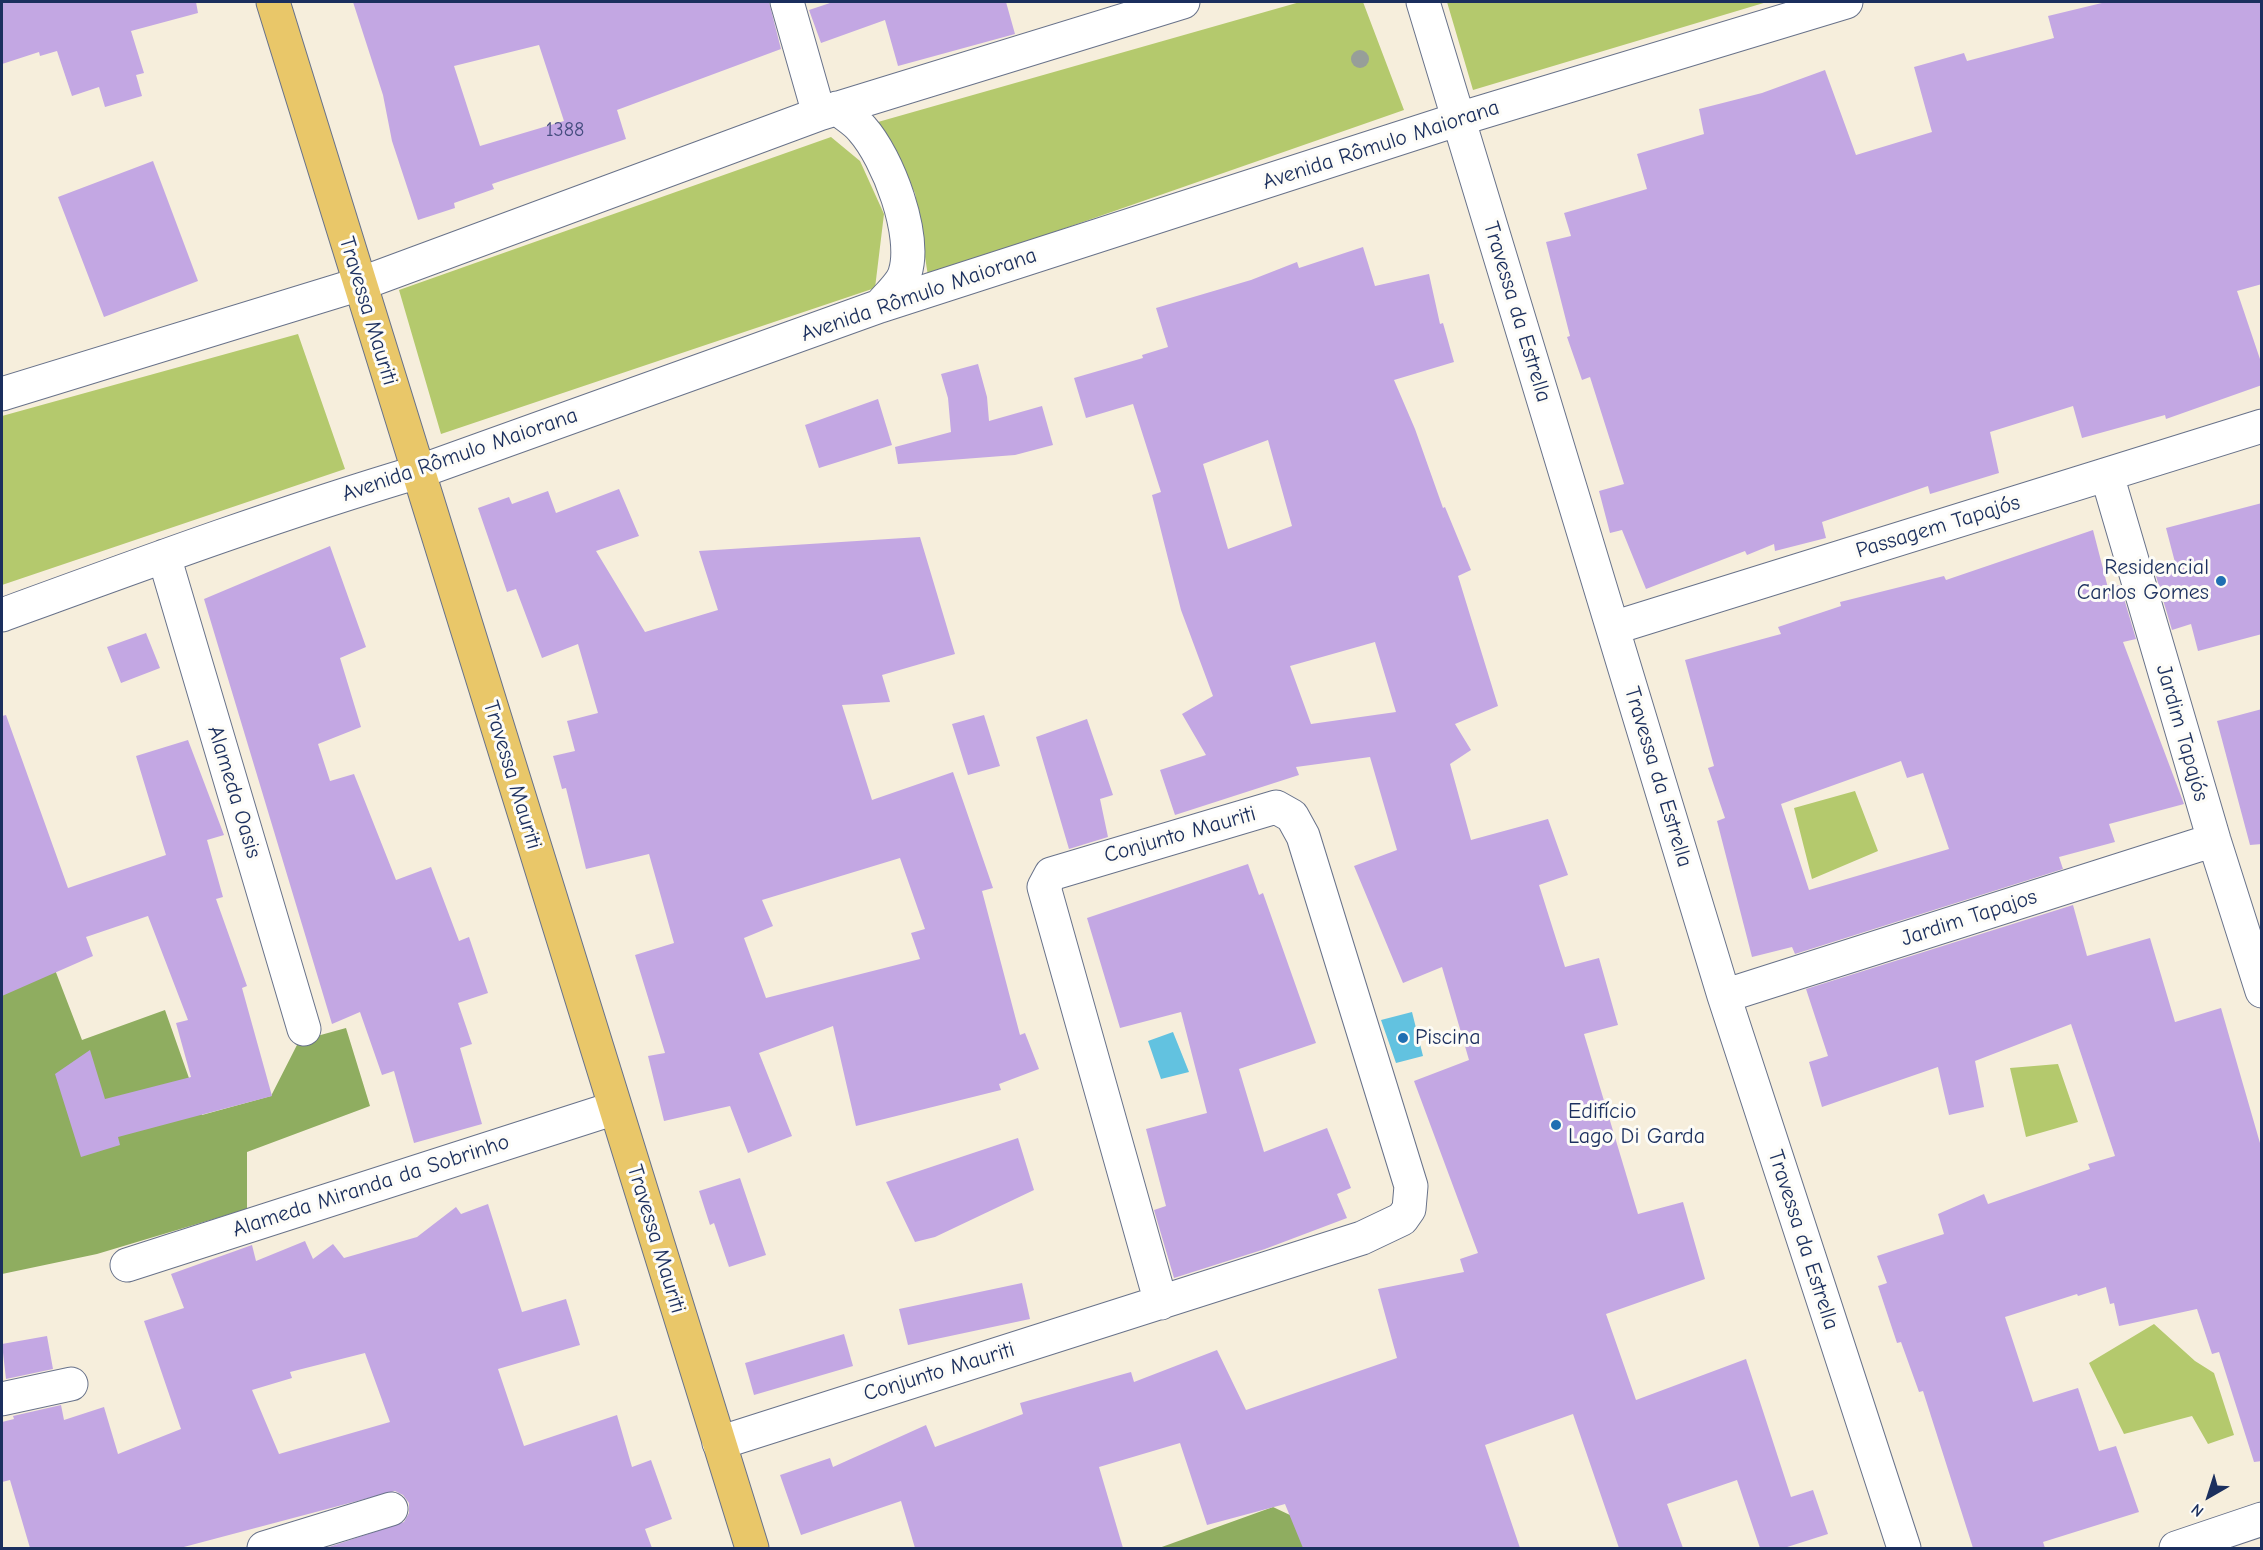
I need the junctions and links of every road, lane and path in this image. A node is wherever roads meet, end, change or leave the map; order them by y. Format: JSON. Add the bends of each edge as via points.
{"nodes":[{"id":1,"x":273,"y":2,"type":"edge"},
{"id":2,"x":787,"y":2,"type":"edge"},
{"id":3,"x":1183,"y":2,"type":"edge"},
{"id":4,"x":1423,"y":2,"type":"edge"},
{"id":5,"x":1846,"y":2,"type":"edge"},
{"id":6,"x":828,"y":111,"type":"junction"},
{"id":7,"x":1459,"y":119,"type":"junction"},
{"id":8,"x":360,"y":284,"type":"junction"},
{"id":9,"x":880,"y":306,"type":"junction"},
{"id":10,"x":2,"y":394,"type":"edge"},
{"id":11,"x":2262,"y":426,"type":"edge"},
{"id":12,"x":418,"y":472,"type":"junction"},
{"id":13,"x":2107,"y":475,"type":"junction"},
{"id":14,"x":164,"y":556,"type":"junction"},
{"id":15,"x":2,"y":615,"type":"edge"},
{"id":16,"x":1614,"y":628,"type":"junction"},
{"id":17,"x":2214,"y":840,"type":"junction"},
{"id":18,"x":2262,"y":991,"type":"edge"},
{"id":19,"x":1724,"y":996,"type":"junction"},
{"id":20,"x":304,"y":1029,"type":"dead end"},
{"id":21,"x":615,"y":1108,"type":"junction"},
{"id":22,"x":127,"y":1264,"type":"dead end"},
{"id":23,"x":1161,"y":1303,"type":"junction"},
{"id":24,"x":71,"y":1384,"type":"dead end"},
{"id":25,"x":2,"y":1399,"type":"edge"},
{"id":26,"x":719,"y":1443,"type":"junction"},
{"id":27,"x":391,"y":1509,"type":"dead end"},
{"id":28,"x":2262,"y":1520,"type":"edge"},
{"id":29,"x":264,"y":1548,"type":"edge"},
{"id":30,"x":752,"y":1548,"type":"edge"},
{"id":31,"x":1904,"y":1548,"type":"edge"},
{"id":32,"x":2175,"y":1548,"type":"edge"}],
"edges":[{"from":1,"to":8,"type":"main road","name":"Travessa Mauriti"},
{"from":2,"to":6,"type":"street"},
{"from":3,"to":6,"type":"street"},
{"from":4,"to":7,"type":"street","name":"Travessa da Estrella"},
{"from":5,"to":7,"type":"street","name":"Avenida Rômulo Maiorana"},
{"from":6,"to":8,"type":"street"},
{"from":6,"to":9,"type":"street","via":[[863,129],[889,174],[904,214],[905,274]]},
{"from":7,"to":9,"type":"street","name":"Avenida Rômulo Maiorana"},
{"from":7,"to":16,"type":"street","name":"Travessa da Estrella"},
{"from":8,"to":10,"type":"street"},
{"from":8,"to":12,"type":"main road","name":"Travessa Mauriti"},
{"from":9,"to":12,"type":"street","name":"Avenida Rômulo Maiorana"},
{"from":11,"to":13,"type":"street","name":"Passagem Tapajós"},
{"from":12,"to":14,"type":"street","name":"Avenida Rômulo Maiorana"},
{"from":12,"to":21,"type":"main road","name":"Travessa Mauriti"},
{"from":13,"to":16,"type":"street","name":"Passagem Tapajós"},
{"from":13,"to":17,"type":"street","name":"Jardim Tapajós"},
{"from":14,"to":15,"type":"street","name":"Avenida Rômulo Maiorana"},
{"from":14,"to":20,"type":"street","name":"Alameda Oasis"},
{"from":16,"to":19,"type":"street","name":"Travessa da Estrella"},
{"from":17,"to":18,"type":"street","name":"Jardim Tapajós"},
{"from":17,"to":19,"type":"street","name":"Jardim Tapajos"},
{"from":19,"to":31,"type":"street","name":"Travessa da Estrella"},
{"from":21,"to":22,"type":"street","name":"Alameda Miranda da Sobrinho"},
{"from":21,"to":26,"type":"main road","name":"Travessa Mauriti"},
{"from":23,"to":23,"type":"street","name":"Conjunto Mauriti","via":[[1362,1238],[1402,1219],[1409,1209],[1412,1186],[1303,837],[1292,816],[1276,807],[1051,873],[1044,887]]},
{"from":23,"to":26,"type":"street","name":"Conjunto Mauriti"},
{"from":24,"to":25,"type":"street"},
{"from":26,"to":30,"type":"main road","name":"Travessa Mauriti"},
{"from":27,"to":29,"type":"street"},
{"from":28,"to":32,"type":"street"}]}
